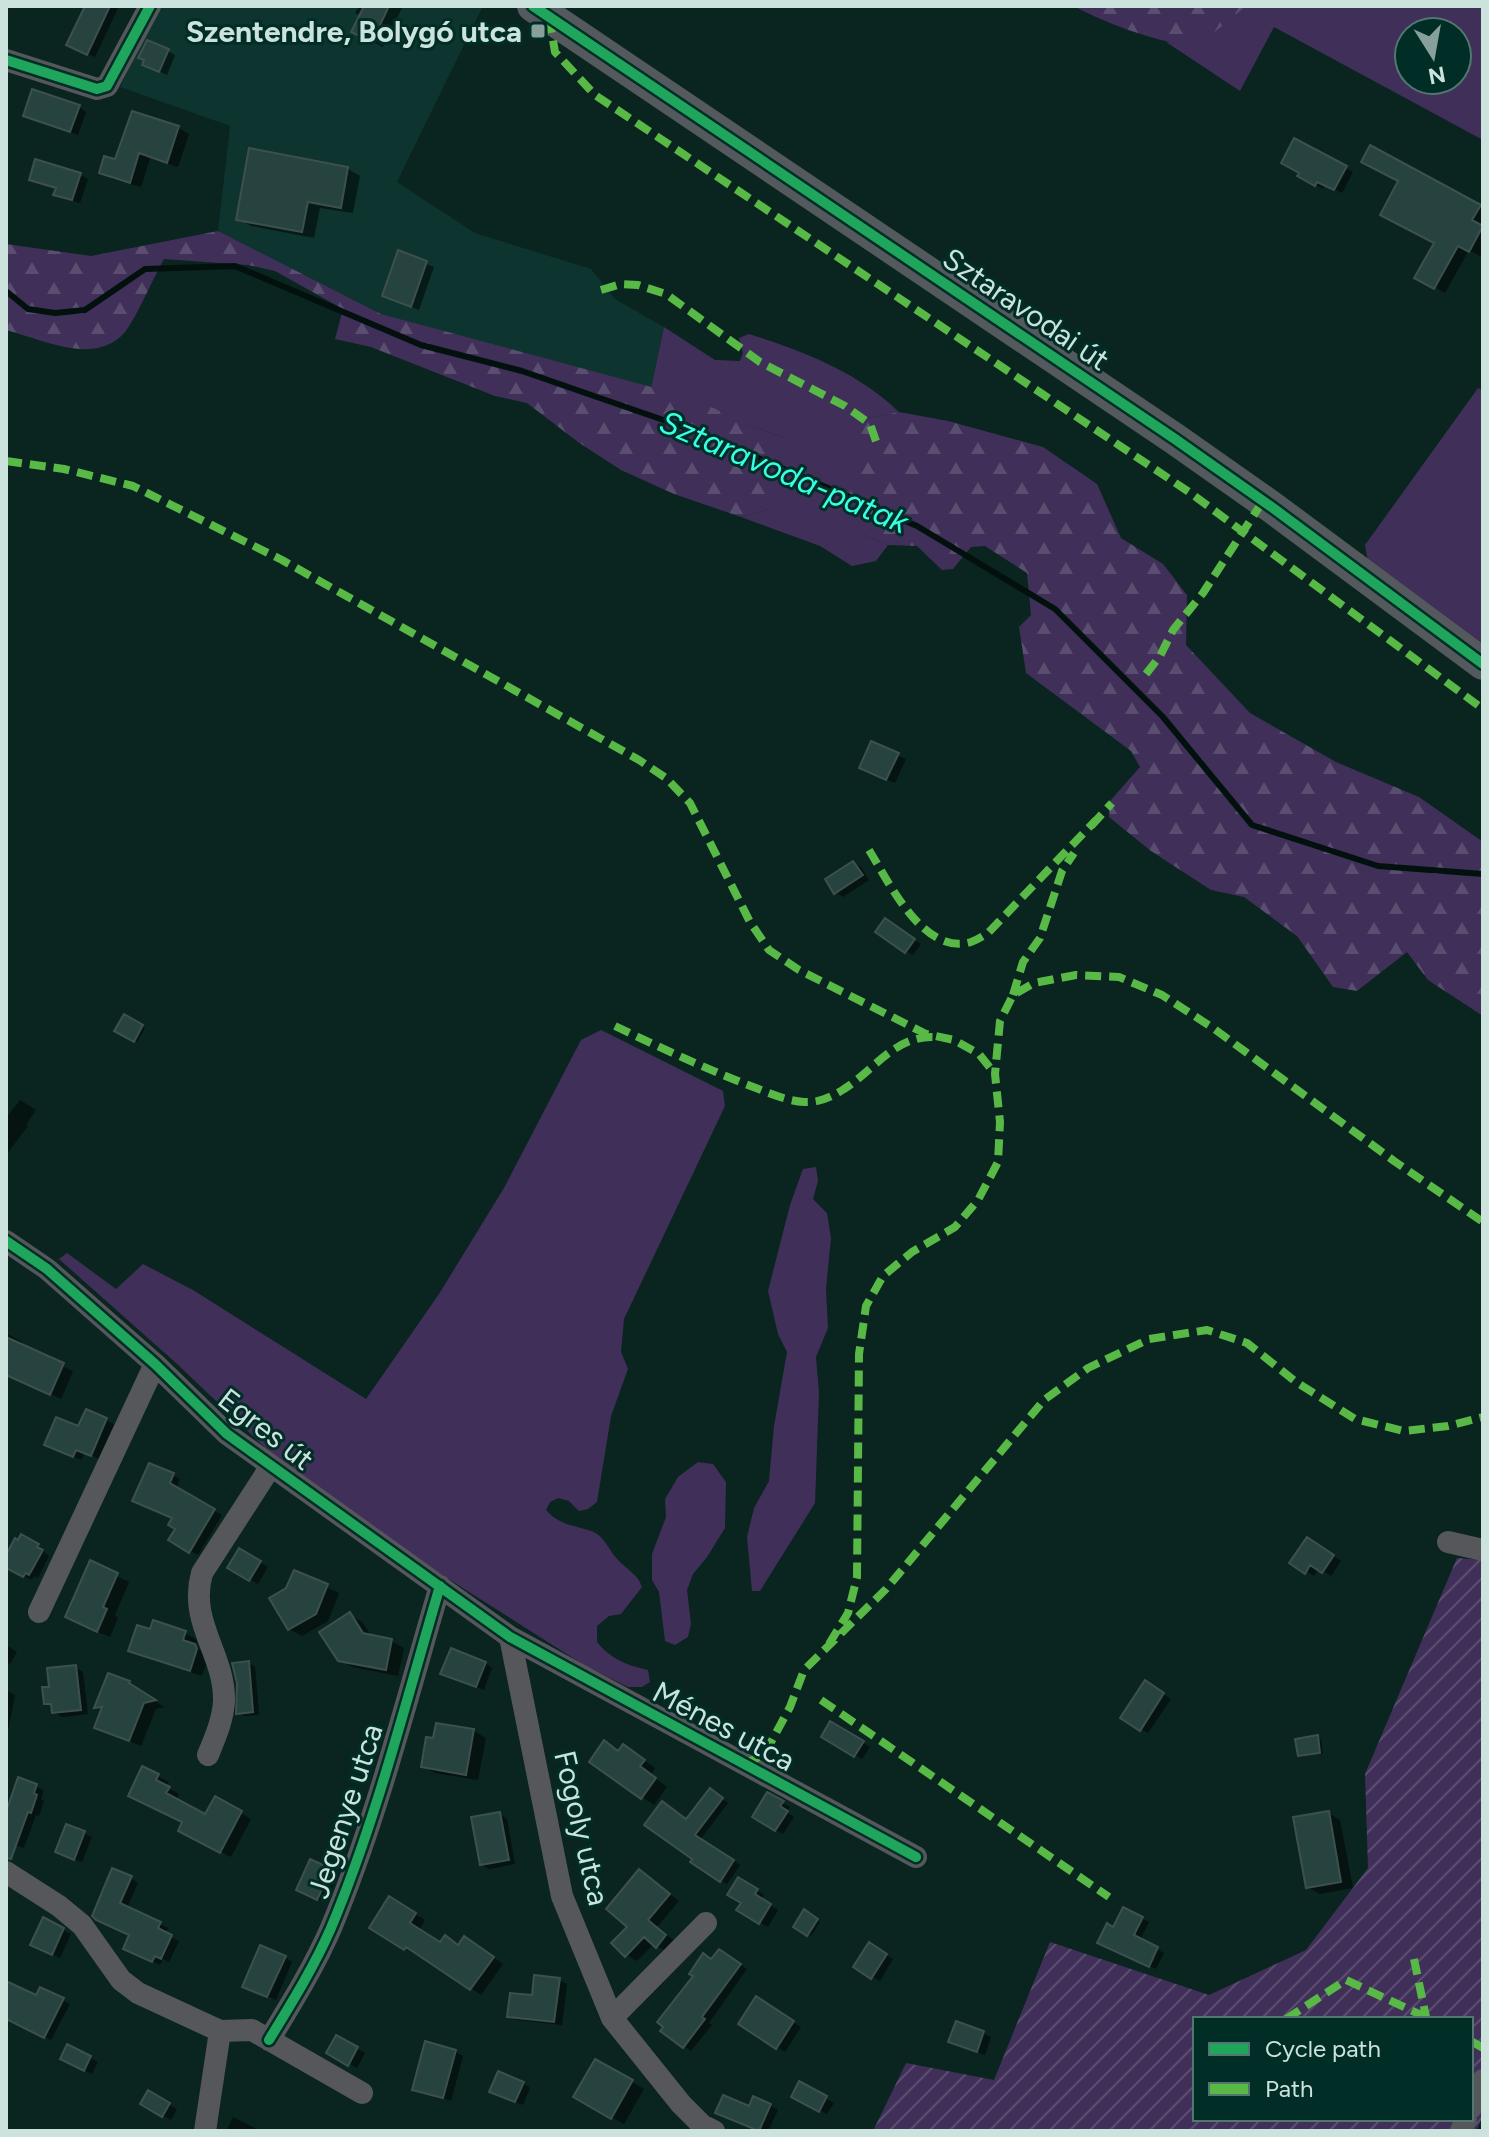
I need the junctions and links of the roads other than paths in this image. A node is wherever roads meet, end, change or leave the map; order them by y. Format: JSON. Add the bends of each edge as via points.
{"nodes":[{"id":1,"x":150,"y":6,"type":"edge"},
{"id":2,"x":533,"y":6,"type":"edge"},
{"id":3,"x":6,"y":60,"type":"edge"},
{"id":4,"x":1483,"y":664,"type":"edge"},
{"id":5,"x":6,"y":1241,"type":"edge"},
{"id":6,"x":155,"y":1364,"type":"junction"},
{"id":7,"x":271,"y":1466,"type":"junction"},
{"id":8,"x":1448,"y":1542,"type":"dead end"},
{"id":9,"x":1483,"y":1550,"type":"edge"},
{"id":10,"x":440,"y":1586,"type":"junction"},
{"id":11,"x":39,"y":1612,"type":"dead end"},
{"id":12,"x":510,"y":1637,"type":"junction"},
{"id":13,"x":208,"y":1755,"type":"dead end"},
{"id":14,"x":916,"y":1857,"type":"dead end"},
{"id":15,"x":6,"y":1872,"type":"edge"},
{"id":16,"x":706,"y":1923,"type":"dead end"},
{"id":17,"x":612,"y":2018,"type":"junction"},
{"id":18,"x":220,"y":2031,"type":"junction"},
{"id":19,"x":269,"y":2040,"type":"junction"},
{"id":20,"x":1483,"y":2080,"type":"edge"},
{"id":21,"x":362,"y":2093,"type":"dead end"},
{"id":22,"x":1473,"y":2103,"type":"edge"},
{"id":23,"x":205,"y":2131,"type":"edge"},
{"id":24,"x":714,"y":2131,"type":"edge"}],
"edges":[{"from":1,"to":3,"type":"street","via":[[107,86],[97,89]]},
{"from":2,"to":4,"type":"street","name":"Sztaravodai út","via":[[1175,439]]},
{"from":5,"to":6,"type":"street","name":"Egres út","via":[[47,1269]]},
{"from":6,"to":7,"type":"street","name":"Egres út","via":[[227,1434]]},
{"from":6,"to":11,"type":"street"},
{"from":7,"to":10,"type":"street","name":"Egres út"},
{"from":7,"to":13,"type":"street","via":[[199,1585],[199,1616],[224,1698]]},
{"from":8,"to":9,"type":"street"},
{"from":10,"to":12,"type":"street","name":"Egres út"},
{"from":10,"to":19,"type":"street","name":"Jegenye utca","via":[[367,1832],[330,1930]]},
{"from":12,"to":14,"type":"street","name":"Ménes utca"},
{"from":12,"to":17,"type":"street","name":"Fogoly utca","via":[[562,1896]]},
{"from":15,"to":18,"type":"street","via":[[82,1925],[121,1980],[138,1993]]},
{"from":16,"to":17,"type":"street"},
{"from":17,"to":24,"type":"street","name":"Fogoly utca","via":[[681,2104]]},
{"from":18,"to":19,"type":"street","via":[[252,2030]]},
{"from":18,"to":23,"type":"street"},
{"from":19,"to":21,"type":"street"},
{"from":20,"to":22,"type":"street"}]}
